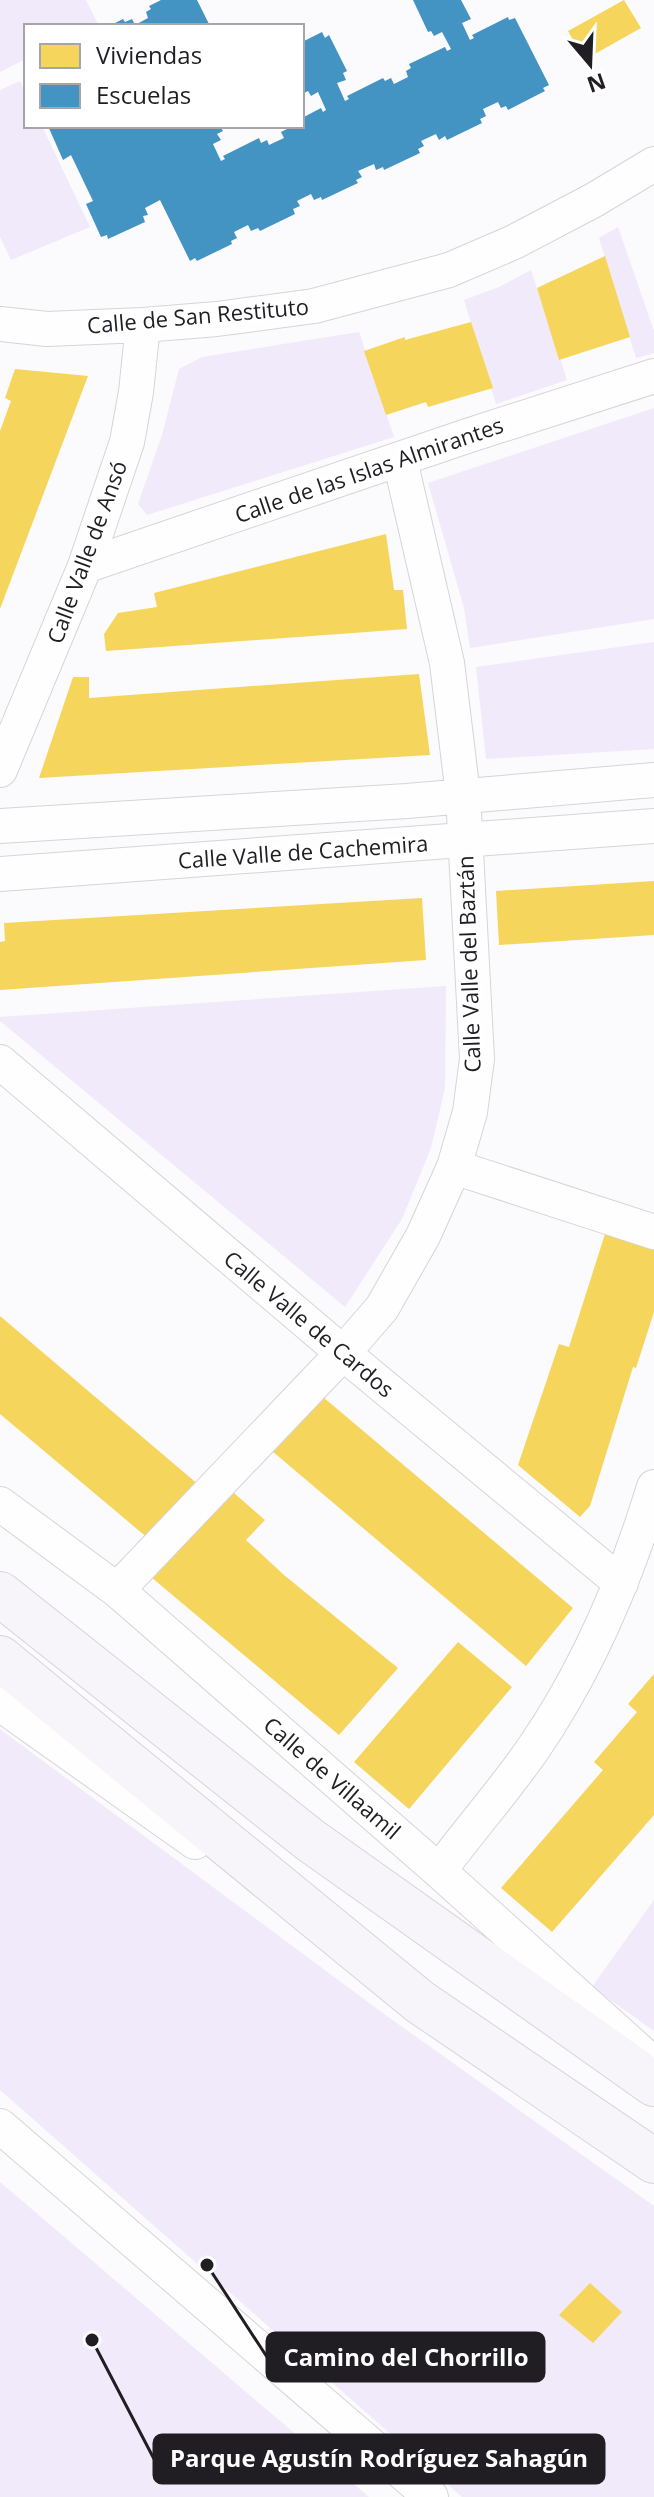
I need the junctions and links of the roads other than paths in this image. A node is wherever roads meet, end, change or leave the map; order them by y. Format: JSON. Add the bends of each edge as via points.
{"nodes":[{"id":1,"x":651,"y":174,"type":"edge"},
{"id":2,"x":0,"y":324,"type":"edge"},
{"id":3,"x":143,"y":325,"type":"junction"},
{"id":4,"x":654,"y":376,"type":"edge"},
{"id":5,"x":400,"y":460,"type":"junction"},
{"id":6,"x":85,"y":566,"type":"junction"},
{"id":7,"x":0,"y":770,"type":"edge"},
{"id":8,"x":654,"y":780,"type":"edge"},
{"id":9,"x":463,"y":795,"type":"junction"},
{"id":10,"x":0,"y":826,"type":"edge"},
{"id":11,"x":654,"y":826,"type":"edge"},
{"id":12,"x":465,"y":841,"type":"junction"},
{"id":13,"x":0,"y":874,"type":"edge"},
{"id":14,"x":0,"y":1062,"type":"edge"},
{"id":15,"x":454,"y":1167,"type":"junction"},
{"id":16,"x":654,"y":1232,"type":"edge"},
{"id":17,"x":343,"y":1353,"type":"junction"},
{"id":18,"x":654,"y":1487,"type":"edge"},
{"id":19,"x":0,"y":1504,"type":"edge"},
{"id":20,"x":621,"y":1583,"type":"junction"},
{"id":21,"x":117,"y":1590,"type":"junction"},
{"id":22,"x":0,"y":1594,"type":"edge"},
{"id":23,"x":0,"y":1658,"type":"edge"},
{"id":24,"x":0,"y":1704,"type":"edge"},
{"id":25,"x":439,"y":1871,"type":"junction"},
{"id":26,"x":420,"y":2002,"type":"junction"},
{"id":27,"x":654,"y":2065,"type":"edge"},
{"id":28,"x":654,"y":2084,"type":"edge"},
{"id":29,"x":0,"y":2126,"type":"edge"},
{"id":30,"x":654,"y":2161,"type":"edge"},
{"id":31,"x":431,"y":2497,"type":"edge"}],
"edges":[{"from":1,"to":3,"type":"street","name":"Calle de San Restituto","via":[[449,270],[314,306]]},
{"from":2,"to":3,"type":"street","name":"Calle de San Restituto","via":[[47,329]]},
{"from":3,"to":6,"type":"street","name":"Calle Valle de Ansó","via":[[127,442]]},
{"from":4,"to":5,"type":"street","name":"Calle de las Islas Almirantes"},
{"from":5,"to":6,"type":"street","name":"Calle de las Islas Almirantes"},
{"from":5,"to":9,"type":"street","name":"Calle Valle del Baztán","via":[[447,663]]},
{"from":6,"to":7,"type":"street","name":"Calle Valle de Ansó"},
{"from":8,"to":9,"type":"street","name":"Calle Valle de Cachemira"},
{"from":9,"to":10,"type":"street","name":"Calle Valle de Cachemira"},
{"from":9,"to":12,"type":"street","name":"Calle Valle del Baztán"},
{"from":11,"to":12,"type":"street","name":"Calle Valle de Cachemira"},
{"from":12,"to":13,"type":"street","name":"Calle Valle de Cachemira"},
{"from":12,"to":15,"type":"street","name":"Calle Valle del Baztán","via":[[477,1059],[470,1112]]},
{"from":14,"to":17,"type":"street","name":"Calle Valle de Cardos"},
{"from":15,"to":16,"type":"street"},
{"from":15,"to":17,"type":"street","name":"Calle Valle del Baztán","via":[[382,1308]]},
{"from":17,"to":20,"type":"street","name":"Calle Valle de Cardos"},
{"from":17,"to":21,"type":"street","name":"Calle Valle del Baztán"},
{"from":18,"to":20,"type":"street"},
{"from":19,"to":21,"type":"street","name":"Calle de Villaamil"},
{"from":20,"to":25,"type":"street","via":[[582,1670],[535,1747]]},
{"from":21,"to":25,"type":"street","name":"Calle de Villaamil"},
{"from":22,"to":28,"type":"main road","via":[[310,1840]]},
{"from":23,"to":26,"type":"main road"},
{"from":24,"to":26,"type":"street"},
{"from":25,"to":27,"type":"street","name":"Calle de Villaamil"},
{"from":26,"to":30,"type":"main road"},
{"from":29,"to":31,"type":"street"}]}
